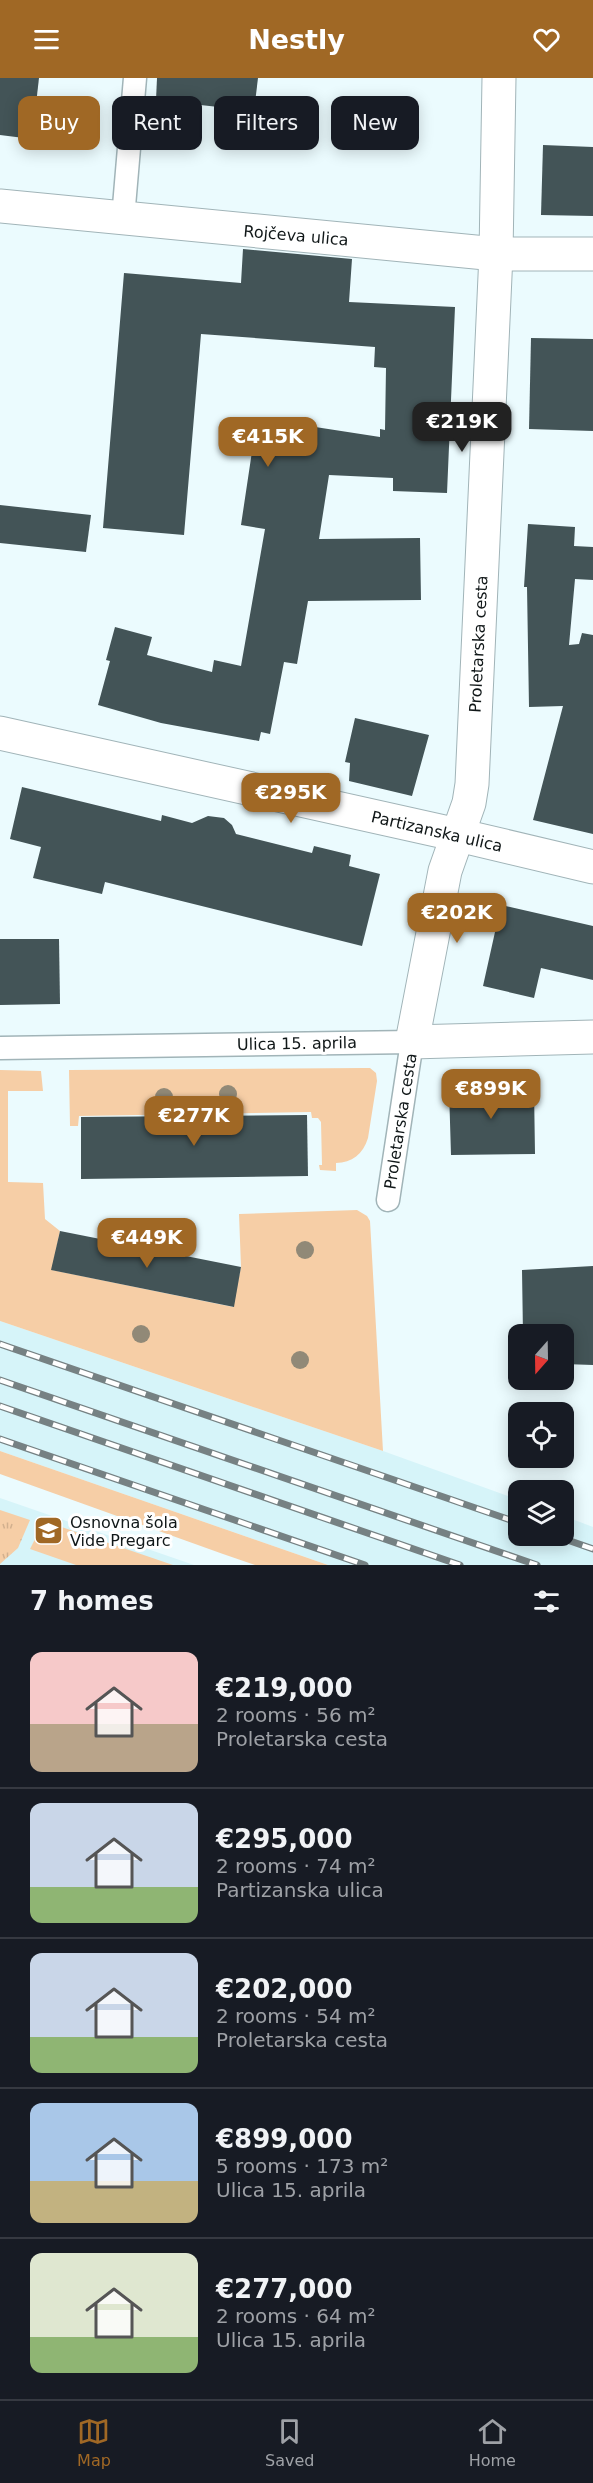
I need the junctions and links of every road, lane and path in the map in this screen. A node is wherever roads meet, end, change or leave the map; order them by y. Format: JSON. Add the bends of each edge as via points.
{"nodes":[{"id":1,"x":135,"y":78,"type":"edge"},
{"id":2,"x":499,"y":78,"type":"edge"},
{"id":3,"x":0,"y":206,"type":"edge"},
{"id":4,"x":123,"y":218,"type":"junction"},
{"id":5,"x":496,"y":254,"type":"junction"},
{"id":6,"x":593,"y":254,"type":"edge"},
{"id":7,"x":0,"y":733,"type":"edge"},
{"id":8,"x":458,"y":835,"type":"junction"},
{"id":9,"x":593,"y":867,"type":"edge"},
{"id":10,"x":593,"y":1037,"type":"edge"},
{"id":11,"x":412,"y":1042,"type":"junction"},
{"id":12,"x":0,"y":1048,"type":"edge"},
{"id":13,"x":388,"y":1200,"type":"dead end"}],
"edges":[{"from":1,"to":4,"type":"lane"},
{"from":2,"to":5,"type":"street","name":"Proletarska cesta"},
{"from":3,"to":4,"type":"street","name":"Rojčeva ulica"},
{"from":4,"to":5,"type":"street","name":"Rojčeva ulica"},
{"from":5,"to":6,"type":"street","name":"Rojčeva ulica"},
{"from":5,"to":8,"type":"street","name":"Proletarska cesta","via":[[472,784]]},
{"from":7,"to":8,"type":"street","name":"Partizanska ulica"},
{"from":8,"to":9,"type":"street","name":"Partizanska ulica"},
{"from":8,"to":11,"type":"street","name":"Proletarska cesta","via":[[446,871]]},
{"from":10,"to":11,"type":"street","name":"Ulica 15. aprila"},
{"from":11,"to":12,"type":"lane","name":"Ulica 15. aprila"},
{"from":11,"to":13,"type":"lane","name":"Proletarska cesta"}]}
